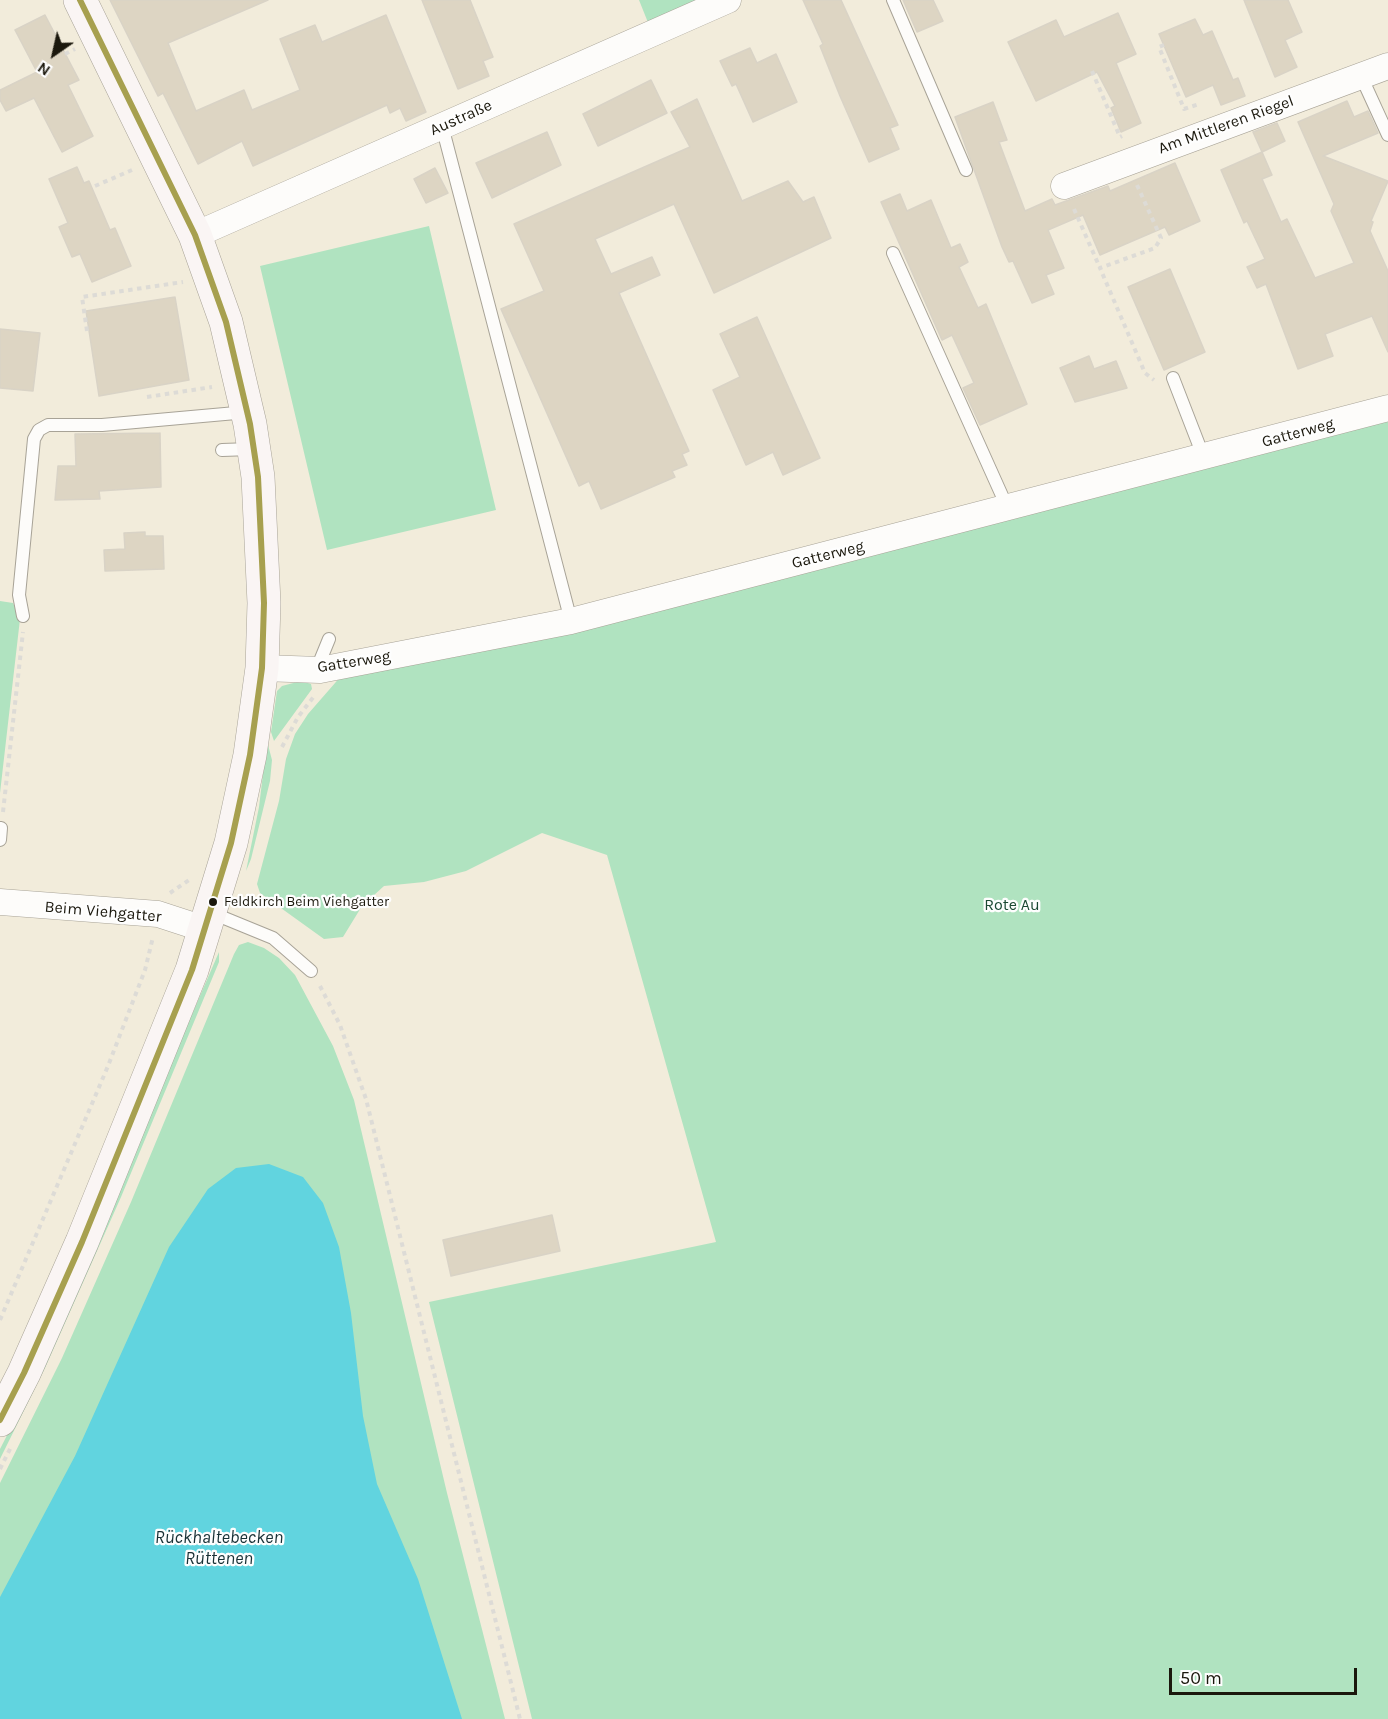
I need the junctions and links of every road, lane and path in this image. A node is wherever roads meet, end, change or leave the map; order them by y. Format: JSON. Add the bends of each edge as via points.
{"nodes":[{"id":1,"x":80,"y":0,"type":"edge"},
{"id":2,"x":728,"y":0,"type":"edge"},
{"id":3,"x":893,"y":0,"type":"edge"},
{"id":4,"x":1164,"y":45,"type":"dead end"},
{"id":5,"x":1388,"y":66,"type":"edge"},
{"id":6,"x":1092,"y":71,"type":"dead end"},
{"id":7,"x":1361,"y":76,"type":"junction"},
{"id":8,"x":1199,"y":104,"type":"dead end"},
{"id":9,"x":442,"y":126,"type":"junction"},
{"id":10,"x":1127,"y":135,"type":"dead end"},
{"id":11,"x":1388,"y":135,"type":"edge"},
{"id":12,"x":1127,"y":162,"type":"junction"},
{"id":13,"x":133,"y":170,"type":"dead end"},
{"id":14,"x":966,"y":170,"type":"dead end"},
{"id":15,"x":95,"y":186,"type":"dead end"},
{"id":16,"x":1064,"y":186,"type":"joint"},
{"id":17,"x":195,"y":235,"type":"junction"},
{"id":18,"x":892,"y":253,"type":"dead end"},
{"id":19,"x":1100,"y":268,"type":"junction"},
{"id":20,"x":195,"y":280,"type":"dead end"},
{"id":21,"x":87,"y":331,"type":"dead end"},
{"id":22,"x":1173,"y":378,"type":"joint"},
{"id":23,"x":214,"y":387,"type":"dead end"},
{"id":24,"x":147,"y":397,"type":"dead end"},
{"id":25,"x":1388,"y":408,"type":"edge"},
{"id":26,"x":248,"y":412,"type":"junction"},
{"id":27,"x":255,"y":448,"type":"junction"},
{"id":28,"x":222,"y":450,"type":"dead end"},
{"id":29,"x":1204,"y":458,"type":"junction"},
{"id":30,"x":1008,"y":509,"type":"junction"},
{"id":31,"x":23,"y":616,"type":"joint"},
{"id":32,"x":571,"y":621,"type":"junction"},
{"id":33,"x":329,"y":639,"type":"dead end"},
{"id":34,"x":262,"y":668,"type":"junction"},
{"id":35,"x":320,"y":670,"type":"junction"},
{"id":36,"x":1,"y":834,"type":"edge"},
{"id":37,"x":191,"y":878,"type":"dead end"},
{"id":38,"x":161,"y":898,"type":"dead end"},
{"id":39,"x":2,"y":905,"type":"edge"},
{"id":40,"x":207,"y":921,"type":"junction"},
{"id":41,"x":155,"y":929,"type":"dead end"},
{"id":42,"x":311,"y":970,"type":"joint"},
{"id":43,"x":0,"y":1320,"type":"edge"},
{"id":44,"x":0,"y":1420,"type":"edge"},
{"id":45,"x":520,"y":1719,"type":"edge"}],
"edges":[{"from":1,"to":17,"type":"main road"},
{"from":2,"to":9,"type":"street","name":"Austraße"},
{"from":3,"to":14,"type":"lane"},
{"from":4,"to":8,"type":"path","via":[[1159,47],[1184,109]]},
{"from":5,"to":7,"type":"street","name":"Am Mittleren Riegel"},
{"from":6,"to":10,"type":"path","via":[[1120,137]]},
{"from":7,"to":11,"type":"lane"},
{"from":7,"to":12,"type":"street","name":"Am Mittleren Riegel"},
{"from":9,"to":17,"type":"street","name":"Austraße"},
{"from":9,"to":32,"type":"lane"},
{"from":12,"to":16,"type":"street","name":"Am Mittleren Riegel"},
{"from":12,"to":19,"type":"path","via":[[1161,238],[1155,248]]},
{"from":13,"to":15,"type":"path"},
{"from":16,"to":19,"type":"path"},
{"from":17,"to":26,"type":"main road","via":[[226,322]]},
{"from":18,"to":30,"type":"lane"},
{"from":19,"to":22,"type":"path","via":[[1145,373],[1161,384]]},
{"from":20,"to":21,"type":"path","via":[[82,297]]},
{"from":22,"to":29,"type":"lane"},
{"from":23,"to":24,"type":"path"},
{"from":25,"to":29,"type":"street","name":"Gatterweg"},
{"from":26,"to":27,"type":"main road"},
{"from":26,"to":31,"type":"lane","via":[[102,425],[48,425],[39,430],[34,439],[19,595]]},
{"from":27,"to":28,"type":"lane"},
{"from":27,"to":34,"type":"main road","via":[[264,571]]},
{"from":29,"to":30,"type":"street","name":"Gatterweg"},
{"from":30,"to":32,"type":"street","name":"Gatterweg"},
{"from":31,"to":36,"type":"path"},
{"from":32,"to":35,"type":"street","name":"Gatterweg","via":[[521,622]]},
{"from":33,"to":35,"type":"lane"},
{"from":34,"to":35,"type":"street","name":"Gatterweg"},
{"from":34,"to":40,"type":"main road","via":[[243,792]]},
{"from":37,"to":38,"type":"path"},
{"from":39,"to":40,"type":"street","name":"Beim Viehgatter","via":[[158,914]]},
{"from":40,"to":42,"type":"lane","via":[[273,938]]},
{"from":40,"to":44,"type":"main road","via":[[141,1100],[24,1373]]},
{"from":41,"to":43,"type":"path","via":[[145,970],[108,1066]]},
{"from":42,"to":45,"type":"path","via":[[340,1025],[366,1099]]}]}
